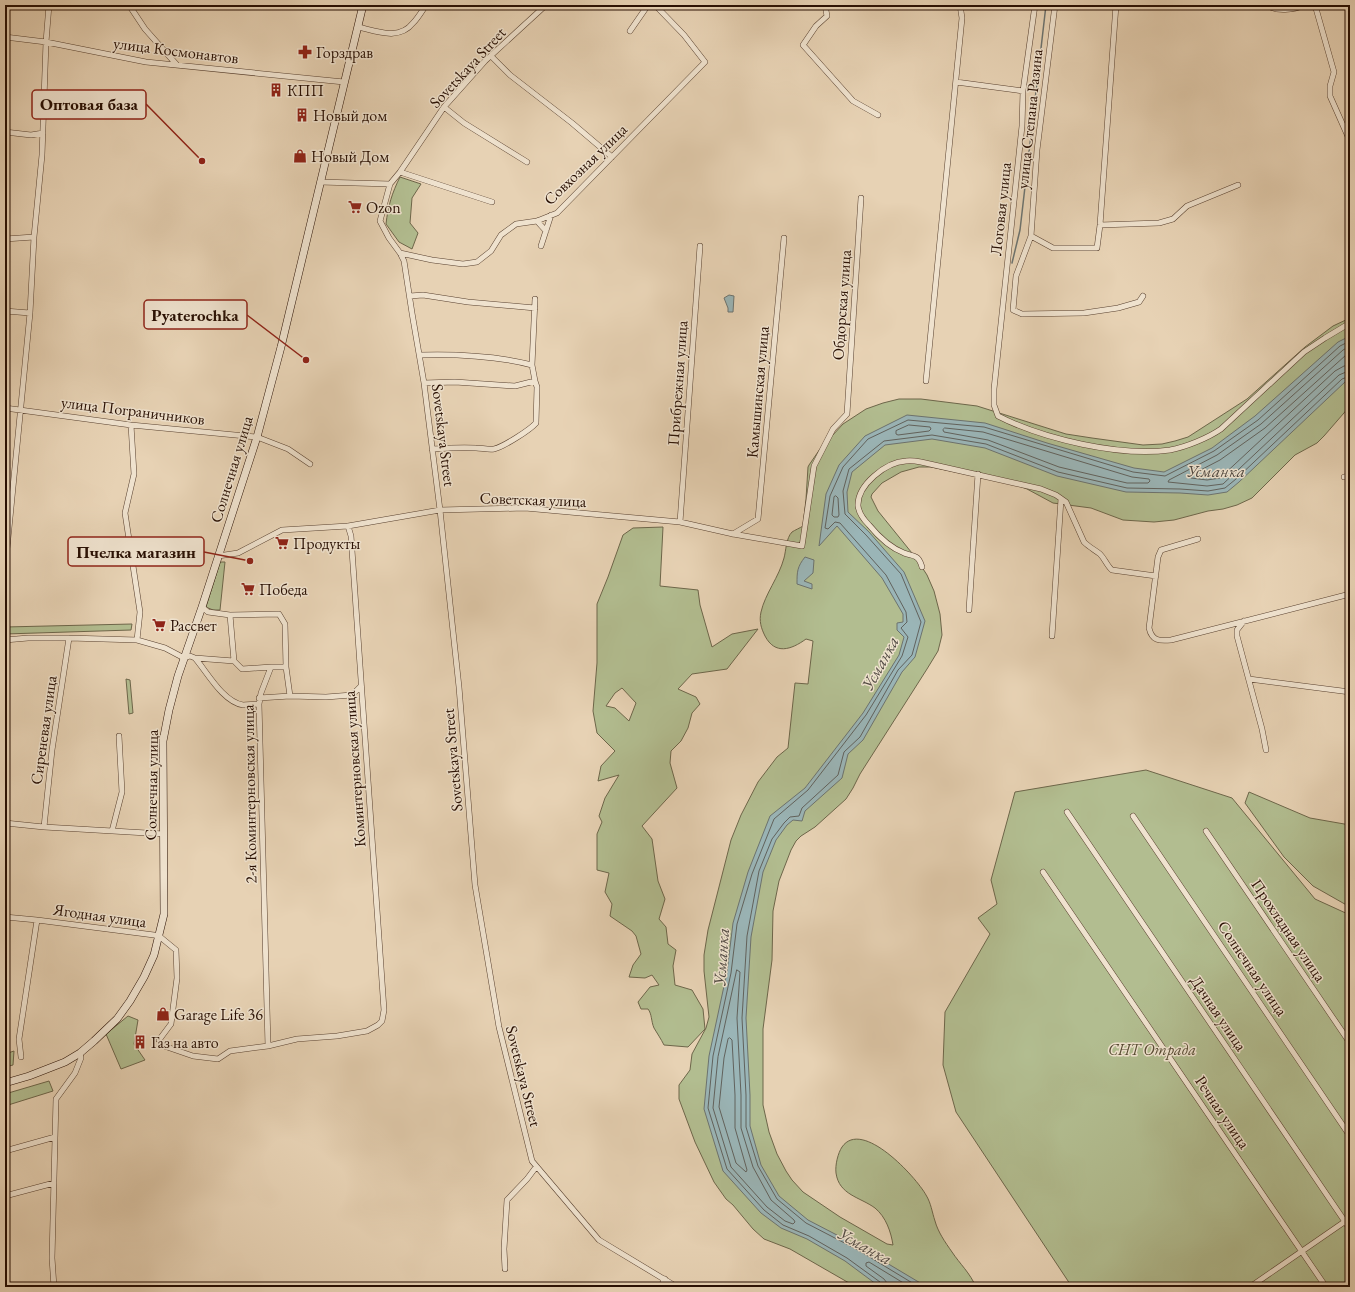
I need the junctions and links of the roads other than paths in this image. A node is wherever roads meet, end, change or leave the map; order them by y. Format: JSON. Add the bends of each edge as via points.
{"nodes":[{"id":1,"x":49,"y":5,"type":"edge"},
{"id":2,"x":129,"y":5,"type":"edge"},
{"id":3,"x":363,"y":5,"type":"edge"},
{"id":4,"x":426,"y":5,"type":"edge"},
{"id":5,"x":546,"y":5,"type":"edge"},
{"id":6,"x":648,"y":5,"type":"edge"},
{"id":7,"x":655,"y":5,"type":"edge"},
{"id":8,"x":825,"y":5,"type":"edge"},
{"id":9,"x":960,"y":5,"type":"edge"},
{"id":10,"x":1035,"y":5,"type":"edge"},
{"id":11,"x":1055,"y":5,"type":"edge"},
{"id":12,"x":1116,"y":5,"type":"edge"},
{"id":13,"x":1266,"y":5,"type":"edge"},
{"id":14,"x":1304,"y":5,"type":"edge"},
{"id":15,"x":1315,"y":5,"type":"edge"},
{"id":16,"x":358,"y":27,"type":"junction"},
{"id":17,"x":630,"y":31,"type":"dead end"},
{"id":18,"x":5,"y":38,"type":"edge"},
{"id":19,"x":46,"y":42,"type":"junction"},
{"id":20,"x":491,"y":56,"type":"junction"},
{"id":21,"x":177,"y":65,"type":"junction"},
{"id":22,"x":344,"y":82,"type":"junction"},
{"id":23,"x":956,"y":82,"type":"junction"},
{"id":24,"x":1023,"y":91,"type":"junction"},
{"id":25,"x":444,"y":107,"type":"junction"},
{"id":26,"x":878,"y":115,"type":"dead end"},
{"id":27,"x":5,"y":132,"type":"edge"},
{"id":28,"x":43,"y":133,"type":"junction"},
{"id":29,"x":1350,"y":141,"type":"edge"},
{"id":30,"x":612,"y":157,"type":"junction"},
{"id":31,"x":527,"y":162,"type":"dead end"},
{"id":32,"x":400,"y":172,"type":"junction"},
{"id":33,"x":320,"y":182,"type":"junction"},
{"id":34,"x":390,"y":184,"type":"junction"},
{"id":35,"x":1238,"y":185,"type":"dead end"},
{"id":36,"x":861,"y":198,"type":"dead end"},
{"id":37,"x":492,"y":202,"type":"dead end"},
{"id":38,"x":551,"y":215,"type":"junction"},
{"id":39,"x":537,"y":221,"type":"junction"},
{"id":40,"x":1100,"y":225,"type":"junction"},
{"id":41,"x":546,"y":231,"type":"junction"},
{"id":42,"x":1031,"y":236,"type":"junction"},
{"id":43,"x":34,"y":237,"type":"junction"},
{"id":44,"x":784,"y":238,"type":"dead end"},
{"id":45,"x":5,"y":239,"type":"edge"},
{"id":46,"x":541,"y":246,"type":"dead end"},
{"id":47,"x":700,"y":246,"type":"dead end"},
{"id":48,"x":400,"y":253,"type":"junction"},
{"id":49,"x":410,"y":296,"type":"junction"},
{"id":50,"x":1143,"y":296,"type":"dead end"},
{"id":51,"x":535,"y":300,"type":"dead end"},
{"id":52,"x":535,"y":308,"type":"junction"},
{"id":53,"x":5,"y":311,"type":"edge"},
{"id":54,"x":30,"y":313,"type":"junction"},
{"id":55,"x":1350,"y":323,"type":"edge"},
{"id":56,"x":420,"y":355,"type":"junction"},
{"id":57,"x":532,"y":365,"type":"junction"},
{"id":58,"x":536,"y":381,"type":"junction"},
{"id":59,"x":926,"y":381,"type":"dead end"},
{"id":60,"x":424,"y":383,"type":"junction"},
{"id":61,"x":5,"y":408,"type":"edge"},
{"id":62,"x":22,"y":410,"type":"junction"},
{"id":63,"x":131,"y":425,"type":"junction"},
{"id":64,"x":257,"y":437,"type":"junction"},
{"id":65,"x":432,"y":449,"type":"junction"},
{"id":66,"x":310,"y":464,"type":"dead end"},
{"id":67,"x":978,"y":474,"type":"junction"},
{"id":68,"x":1350,"y":476,"type":"edge"},
{"id":69,"x":1344,"y":477,"type":"dead end"},
{"id":70,"x":1061,"y":498,"type":"junction"},
{"id":71,"x":440,"y":510,"type":"junction"},
{"id":72,"x":680,"y":522,"type":"junction"},
{"id":73,"x":348,"y":526,"type":"junction"},
{"id":74,"x":733,"y":534,"type":"junction"},
{"id":75,"x":1198,"y":539,"type":"dead end"},
{"id":76,"x":802,"y":546,"type":"joint"},
{"id":77,"x":218,"y":556,"type":"junction"},
{"id":78,"x":922,"y":567,"type":"dead end"},
{"id":79,"x":5,"y":569,"type":"edge"},
{"id":80,"x":1156,"y":576,"type":"junction"},
{"id":81,"x":1350,"y":594,"type":"edge"},
{"id":82,"x":202,"y":607,"type":"junction"},
{"id":83,"x":969,"y":610,"type":"dead end"},
{"id":84,"x":230,"y":615,"type":"junction"},
{"id":85,"x":1244,"y":621,"type":"junction"},
{"id":86,"x":1052,"y":636,"type":"dead end"},
{"id":87,"x":69,"y":638,"type":"junction"},
{"id":88,"x":5,"y":640,"type":"edge"},
{"id":89,"x":137,"y":640,"type":"junction"},
{"id":90,"x":184,"y":658,"type":"junction"},
{"id":91,"x":195,"y":658,"type":"junction"},
{"id":92,"x":234,"y":661,"type":"junction"},
{"id":93,"x":271,"y":667,"type":"junction"},
{"id":94,"x":286,"y":667,"type":"junction"},
{"id":95,"x":1248,"y":679,"type":"junction"},
{"id":96,"x":361,"y":686,"type":"junction"},
{"id":97,"x":1350,"y":692,"type":"edge"},
{"id":98,"x":290,"y":696,"type":"junction"},
{"id":99,"x":260,"y":698,"type":"junction"},
{"id":100,"x":259,"y":704,"type":"junction"},
{"id":101,"x":119,"y":736,"type":"dead end"},
{"id":102,"x":1266,"y":750,"type":"dead end"},
{"id":103,"x":1067,"y":812,"type":"dead end"},
{"id":104,"x":1133,"y":816,"type":"dead end"},
{"id":105,"x":5,"y":823,"type":"edge"},
{"id":106,"x":44,"y":827,"type":"junction"},
{"id":107,"x":112,"y":831,"type":"junction"},
{"id":108,"x":1206,"y":831,"type":"dead end"},
{"id":109,"x":164,"y":834,"type":"junction"},
{"id":110,"x":1044,"y":872,"type":"dead end"},
{"id":111,"x":5,"y":917,"type":"edge"},
{"id":112,"x":37,"y":920,"type":"junction"},
{"id":113,"x":159,"y":936,"type":"junction"},
{"id":114,"x":159,"y":1040,"type":"dead end"},
{"id":115,"x":1350,"y":1043,"type":"edge"},
{"id":116,"x":164,"y":1046,"type":"dead end"},
{"id":117,"x":268,"y":1046,"type":"junction"},
{"id":118,"x":80,"y":1052,"type":"junction"},
{"id":119,"x":21,"y":1057,"type":"dead end"},
{"id":120,"x":5,"y":1083,"type":"edge"},
{"id":121,"x":1350,"y":1136,"type":"edge"},
{"id":122,"x":55,"y":1137,"type":"junction"},
{"id":123,"x":5,"y":1151,"type":"edge"},
{"id":124,"x":536,"y":1167,"type":"junction"},
{"id":125,"x":54,"y":1183,"type":"junction"},
{"id":126,"x":5,"y":1196,"type":"edge"},
{"id":127,"x":1348,"y":1220,"type":"edge"},
{"id":128,"x":1350,"y":1229,"type":"edge"},
{"id":129,"x":1302,"y":1251,"type":"junction"},
{"id":130,"x":505,"y":1270,"type":"dead end"},
{"id":131,"x":665,"y":1279,"type":"junction"},
{"id":132,"x":54,"y":1287,"type":"edge"},
{"id":133,"x":660,"y":1287,"type":"edge"},
{"id":134,"x":677,"y":1287,"type":"edge"},
{"id":135,"x":1250,"y":1287,"type":"edge"},
{"id":136,"x":1326,"y":1287,"type":"edge"}],
"edges":[{"from":1,"to":19,"type":"street"},
{"from":2,"to":21,"type":"street","via":[[144,29]]},
{"from":3,"to":16,"type":"street","name":"Солнечная улица"},
{"from":4,"to":16,"type":"street","via":[[409,28],[394,34]]},
{"from":5,"to":20,"type":"street","name":"Sovetskaya Street"},
{"from":6,"to":17,"type":"street"},
{"from":7,"to":30,"type":"street","name":"Совхозная улица","via":[[684,35],[705,62]]},
{"from":8,"to":26,"type":"street","via":[[827,16],[803,44],[853,101]]},
{"from":9,"to":23,"type":"street","via":[[962,18]]},
{"from":10,"to":24,"type":"street","name":"Логовая улица"},
{"from":11,"to":42,"type":"street","name":"улица Степана Разина","via":[[1037,150]]},
{"from":12,"to":40,"type":"street"},
{"from":13,"to":14,"type":"street","via":[[1271,8],[1296,9]]},
{"from":15,"to":29,"type":"street","via":[[1334,72],[1330,96]]},
{"from":16,"to":22,"type":"street","name":"Солнечная улица"},
{"from":18,"to":19,"type":"street","name":"улица Космонавтов"},
{"from":19,"to":21,"type":"street","name":"улица Космонавтов","via":[[146,62]]},
{"from":19,"to":28,"type":"street"},
{"from":20,"to":25,"type":"street","name":"Sovetskaya Street"},
{"from":20,"to":30,"type":"street","via":[[510,75]]},
{"from":21,"to":22,"type":"street","name":"улица Космонавтов"},
{"from":22,"to":33,"type":"street","name":"Солнечная улица"},
{"from":23,"to":24,"type":"street"},
{"from":23,"to":59,"type":"street"},
{"from":24,"to":55,"type":"street","name":"Логовая улица","via":[[1022,126],[994,389],[994,405],[998,416],[1063,440],[1137,452],[1172,450],[1202,440],[1221,429],[1304,352]]},
{"from":25,"to":31,"type":"street","via":[[464,123]]},
{"from":25,"to":32,"type":"street","name":"Sovetskaya Street"},
{"from":27,"to":28,"type":"street","via":[[31,136]]},
{"from":28,"to":43,"type":"street"},
{"from":30,"to":38,"type":"street","name":"Совхозная улица","via":[[557,213]]},
{"from":32,"to":34,"type":"street","name":"Sovetskaya Street"},
{"from":32,"to":37,"type":"street"},
{"from":33,"to":34,"type":"street"},
{"from":33,"to":64,"type":"street","name":"Солнечная улица","via":[[282,347]]},
{"from":34,"to":48,"type":"street","name":"Sovetskaya Street","via":[[380,221]]},
{"from":35,"to":40,"type":"street","via":[[1187,206],[1173,218],[1158,223]]},
{"from":36,"to":76,"type":"street","name":"Обдорская улица","via":[[847,414],[833,429],[814,466]]},
{"from":38,"to":39,"type":"street","name":"Совхозная улица"},
{"from":38,"to":41,"type":"street"},
{"from":39,"to":41,"type":"street"},
{"from":39,"to":48,"type":"street","name":"Совхозная улица","via":[[516,224],[477,262],[463,264]]},
{"from":40,"to":42,"type":"street","via":[[1097,248],[1054,248]]},
{"from":41,"to":46,"type":"street"},
{"from":42,"to":50,"type":"street","name":"улица Степана Разина","via":[[1016,276],[1013,310],[1022,314],[1084,313],[1118,308],[1138,302]]},
{"from":43,"to":45,"type":"street"},
{"from":43,"to":54,"type":"street"},
{"from":44,"to":74,"type":"street","name":"Камышинская улица","via":[[758,519]]},
{"from":47,"to":72,"type":"street","name":"Прибрежная улица"},
{"from":48,"to":49,"type":"street","name":"Sovetskaya Street"},
{"from":49,"to":52,"type":"street"},
{"from":49,"to":56,"type":"street","name":"Sovetskaya Street"},
{"from":51,"to":52,"type":"street"},
{"from":52,"to":57,"type":"street"},
{"from":53,"to":54,"type":"street"},
{"from":54,"to":62,"type":"street"},
{"from":56,"to":57,"type":"street","via":[[441,354]]},
{"from":56,"to":60,"type":"street","name":"Sovetskaya Street"},
{"from":57,"to":58,"type":"street"},
{"from":58,"to":60,"type":"street","via":[[515,386],[460,382]]},
{"from":58,"to":65,"type":"street","via":[[536,423],[531,429],[493,449]]},
{"from":60,"to":65,"type":"street","name":"Sovetskaya Street"},
{"from":61,"to":62,"type":"street","name":"улица Пограничников"},
{"from":62,"to":63,"type":"street","name":"улица Пограничников"},
{"from":62,"to":79,"type":"street"},
{"from":63,"to":64,"type":"street","name":"улица Пограничников"},
{"from":63,"to":89,"type":"street","via":[[134,474],[125,513],[140,612]]},
{"from":64,"to":66,"type":"street","name":"улица Пограничников","via":[[288,449]]},
{"from":64,"to":77,"type":"street","name":"Солнечная улица"},
{"from":65,"to":71,"type":"street","name":"Sovetskaya Street"},
{"from":67,"to":70,"type":"street","via":[[1041,489]]},
{"from":67,"to":78,"type":"street","via":[[905,461],[878,472],[865,485],[858,506],[862,516],[888,543],[905,554],[916,557]]},
{"from":67,"to":83,"type":"street"},
{"from":68,"to":69,"type":"street"},
{"from":70,"to":80,"type":"street","via":[[1066,502],[1084,542],[1099,554],[1108,567],[1112,570]]},
{"from":70,"to":86,"type":"street"},
{"from":71,"to":72,"type":"street","name":"Советская улица","via":[[525,508]]},
{"from":71,"to":73,"type":"street","name":"Советская улица"},
{"from":71,"to":124,"type":"street","name":"Sovetskaya Street","via":[[475,886],[499,1028],[532,1161]]},
{"from":72,"to":74,"type":"street","name":"Советская улица"},
{"from":73,"to":77,"type":"street","name":"Советская улица","via":[[282,530],[238,553]]},
{"from":73,"to":96,"type":"street","name":"Коминтерновская улица","via":[[351,536]]},
{"from":74,"to":76,"type":"street","name":"Советская улица"},
{"from":75,"to":80,"type":"street","via":[[1161,550]]},
{"from":77,"to":82,"type":"street","name":"Солнечная улица"},
{"from":80,"to":85,"type":"street","via":[[1149,628],[1154,638],[1162,641],[1171,640]]},
{"from":81,"to":85,"type":"street"},
{"from":82,"to":84,"type":"street","via":[[208,612]]},
{"from":82,"to":90,"type":"street","name":"Солнечная улица"},
{"from":84,"to":92,"type":"street"},
{"from":84,"to":94,"type":"street","via":[[279,614],[285,624]]},
{"from":85,"to":95,"type":"street","via":[[1237,630],[1237,636]]},
{"from":87,"to":88,"type":"street"},
{"from":87,"to":89,"type":"street"},
{"from":87,"to":106,"type":"street","name":"Сиреневая улица","via":[[52,750]]},
{"from":89,"to":90,"type":"street","via":[[165,648]]},
{"from":90,"to":91,"type":"street"},
{"from":90,"to":109,"type":"street","name":"Солнечная улица","via":[[172,694],[163,741]]},
{"from":91,"to":92,"type":"street"},
{"from":91,"to":100,"type":"street","via":[[231,700],[242,705]]},
{"from":92,"to":93,"type":"street","via":[[242,669]]},
{"from":93,"to":94,"type":"street"},
{"from":93,"to":99,"type":"street","name":"2-я Коминтерновская улица"},
{"from":94,"to":98,"type":"street"},
{"from":95,"to":97,"type":"street"},
{"from":95,"to":102,"type":"street"},
{"from":96,"to":98,"type":"street","via":[[352,695]]},
{"from":96,"to":117,"type":"street","name":"Коминтерновская улица","via":[[384,1010],[382,1021],[367,1031],[297,1039]]},
{"from":98,"to":99,"type":"street"},
{"from":99,"to":100,"type":"street","name":"2-я Коминтерновская улица"},
{"from":100,"to":117,"type":"street","name":"2-я Коминтерновская улица"},
{"from":101,"to":107,"type":"street","via":[[122,792]]},
{"from":103,"to":127,"type":"street","name":"Дачная улица"},
{"from":104,"to":121,"type":"street","name":"Солнечная улица"},
{"from":105,"to":106,"type":"street"},
{"from":106,"to":107,"type":"street"},
{"from":107,"to":109,"type":"street"},
{"from":108,"to":115,"type":"street","name":"Прохладная улица"},
{"from":109,"to":113,"type":"street","name":"Солнечная улица","via":[[164,914]]},
{"from":110,"to":129,"type":"street","name":"Речная улица"},
{"from":111,"to":112,"type":"street","name":"Ягодная улица"},
{"from":112,"to":113,"type":"street","name":"Ягодная улица"},
{"from":112,"to":119,"type":"street","name":"Ягодная улица","via":[[19,1040]]},
{"from":113,"to":114,"type":"street","via":[[176,950],[177,978],[171,1024]]},
{"from":113,"to":118,"type":"street","name":"Солнечная улица","via":[[154,955],[130,1001],[117,1019]]},
{"from":116,"to":117,"type":"street","via":[[193,1056],[218,1059],[230,1051]]},
{"from":118,"to":120,"type":"street","name":"Солнечная улица","via":[[65,1062]]},
{"from":118,"to":122,"type":"street","via":[[81,1058],[75,1073],[56,1099]]},
{"from":122,"to":123,"type":"street"},
{"from":122,"to":125,"type":"street"},
{"from":124,"to":130,"type":"street","via":[[508,1200]]},
{"from":124,"to":131,"type":"street","name":"Sovetskaya Street","via":[[599,1240]]},
{"from":125,"to":126,"type":"street"},
{"from":125,"to":132,"type":"street"},
{"from":127,"to":128,"type":"street","name":"Дачная улица"},
{"from":127,"to":129,"type":"street"},
{"from":129,"to":135,"type":"street"},
{"from":129,"to":136,"type":"street","name":"Речная улица"},
{"from":131,"to":133,"type":"street"},
{"from":131,"to":134,"type":"street","name":"Sovetskaya Street"}]}
